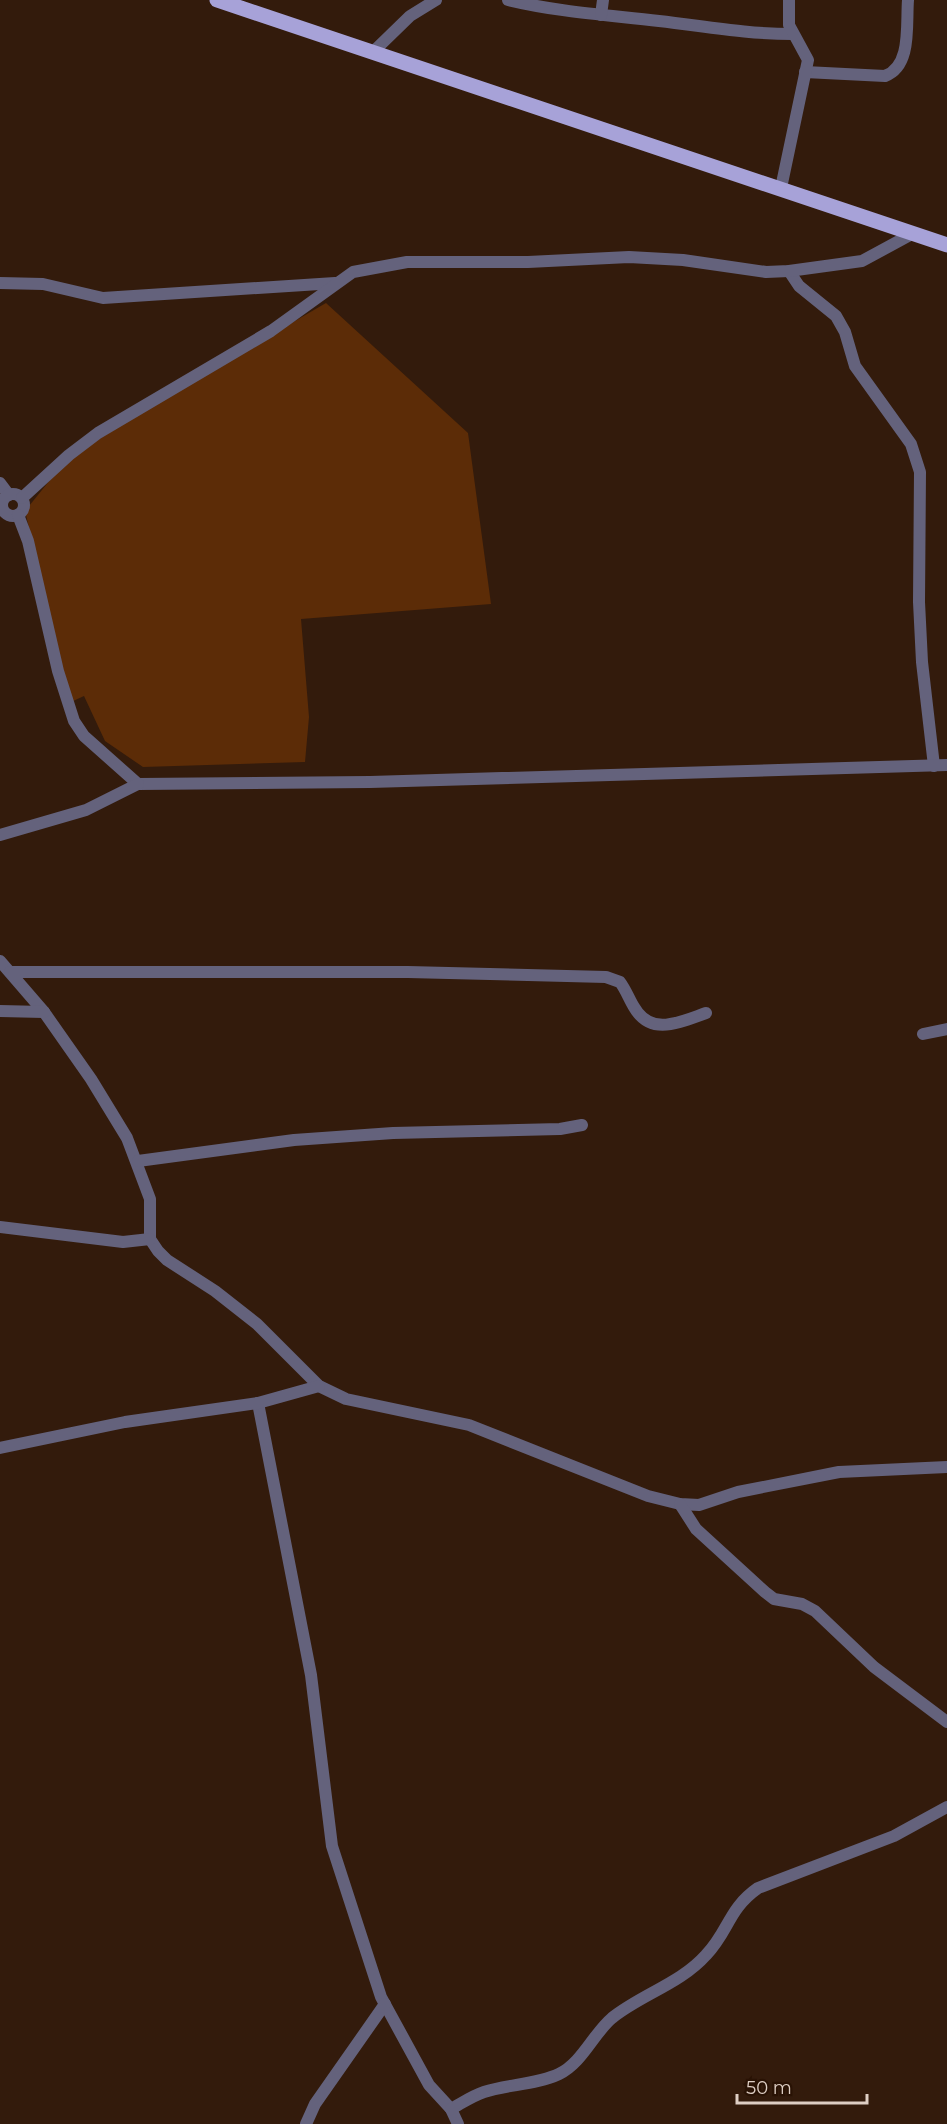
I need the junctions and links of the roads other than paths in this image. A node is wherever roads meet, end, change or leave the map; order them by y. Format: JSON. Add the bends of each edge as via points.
{"nodes":[{"id":1,"x":217,"y":0,"type":"edge"},
{"id":2,"x":436,"y":0,"type":"edge"},
{"id":3,"x":508,"y":0,"type":"edge"},
{"id":4,"x":603,"y":0,"type":"edge"},
{"id":5,"x":789,"y":0,"type":"edge"},
{"id":6,"x":908,"y":0,"type":"edge"},
{"id":7,"x":602,"y":15,"type":"junction"},
{"id":8,"x":792,"y":34,"type":"junction"},
{"id":9,"x":373,"y":52,"type":"junction"},
{"id":10,"x":805,"y":72,"type":"junction"},
{"id":11,"x":781,"y":188,"type":"junction"},
{"id":12,"x":910,"y":235,"type":"junction"},
{"id":13,"x":947,"y":245,"type":"edge"},
{"id":14,"x":789,"y":271,"type":"junction"},
{"id":15,"x":0,"y":283,"type":"edge"},
{"id":16,"x":335,"y":284,"type":"junction"},
{"id":17,"x":0,"y":483,"type":"edge"},
{"id":18,"x":9,"y":495,"type":"junction"},
{"id":19,"x":22,"y":498,"type":"junction"},
{"id":20,"x":2,"y":513,"type":"edge"},
{"id":21,"x":18,"y":515,"type":"junction"},
{"id":22,"x":947,"y":765,"type":"edge"},
{"id":23,"x":934,"y":766,"type":"junction"},
{"id":24,"x":138,"y":784,"type":"junction"},
{"id":25,"x":0,"y":835,"type":"edge"},
{"id":26,"x":0,"y":961,"type":"edge"},
{"id":27,"x":10,"y":972,"type":"junction"},
{"id":28,"x":0,"y":1011,"type":"edge"},
{"id":29,"x":44,"y":1012,"type":"junction"},
{"id":30,"x":706,"y":1013,"type":"dead end"},
{"id":31,"x":947,"y":1029,"type":"edge"},
{"id":32,"x":923,"y":1034,"type":"dead end"},
{"id":33,"x":582,"y":1125,"type":"dead end"},
{"id":34,"x":138,"y":1161,"type":"junction"},
{"id":35,"x":0,"y":1227,"type":"edge"},
{"id":36,"x":150,"y":1239,"type":"junction"},
{"id":37,"x":319,"y":1386,"type":"junction"},
{"id":38,"x":258,"y":1403,"type":"junction"},
{"id":39,"x":0,"y":1448,"type":"edge"},
{"id":40,"x":947,"y":1467,"type":"edge"},
{"id":41,"x":680,"y":1504,"type":"junction"},
{"id":42,"x":947,"y":1722,"type":"edge"},
{"id":43,"x":947,"y":1807,"type":"edge"},
{"id":44,"x":385,"y":2004,"type":"junction"},
{"id":45,"x":451,"y":2109,"type":"junction"},
{"id":46,"x":306,"y":2124,"type":"edge"},
{"id":47,"x":459,"y":2124,"type":"edge"}],
"edges":[{"from":1,"to":9,"type":"main road"},
{"from":2,"to":9,"type":"street","via":[[410,15]]},
{"from":3,"to":7,"type":"street"},
{"from":4,"to":7,"type":"street"},
{"from":5,"to":8,"type":"street"},
{"from":6,"to":10,"type":"street","via":[[903,62],[895,72],[885,76]]},
{"from":7,"to":8,"type":"street","via":[[747,34]]},
{"from":8,"to":10,"type":"street","via":[[807,54]]},
{"from":9,"to":11,"type":"main road"},
{"from":10,"to":11,"type":"street"},
{"from":11,"to":12,"type":"main road"},
{"from":12,"to":13,"type":"main road"},
{"from":12,"to":14,"type":"street","via":[[862,261]]},
{"from":14,"to":16,"type":"street","via":[[766,272],[629,257],[407,262],[353,272]]},
{"from":14,"to":23,"type":"street","via":[[799,286],[836,316],[855,366],[917,458],[921,652]]},
{"from":15,"to":16,"type":"street","via":[[43,284],[103,298]]},
{"from":16,"to":19,"type":"street","via":[[271,332],[98,433]]},
{"from":17,"to":18,"type":"street"},
{"from":18,"to":19,"type":"street"},
{"from":18,"to":20,"type":"street","via":[[3,502]]},
{"from":19,"to":21,"type":"street","via":[[24,508]]},
{"from":20,"to":21,"type":"street"},
{"from":21,"to":24,"type":"street","via":[[74,721],[84,736]]},
{"from":22,"to":23,"type":"street"},
{"from":23,"to":24,"type":"street","via":[[370,782]]},
{"from":24,"to":25,"type":"street","via":[[86,810]]},
{"from":26,"to":27,"type":"street"},
{"from":27,"to":29,"type":"street"},
{"from":27,"to":30,"type":"street","via":[[397,972],[606,977],[620,982],[644,1021],[654,1025],[668,1027]]},
{"from":28,"to":29,"type":"street"},
{"from":29,"to":34,"type":"street","via":[[91,1079]]},
{"from":31,"to":32,"type":"street"},
{"from":33,"to":34,"type":"street","via":[[294,1140]]},
{"from":34,"to":36,"type":"street","via":[[150,1199]]},
{"from":35,"to":36,"type":"street","via":[[123,1242]]},
{"from":36,"to":37,"type":"street","via":[[167,1260],[215,1291],[275,1340]]},
{"from":37,"to":38,"type":"street"},
{"from":37,"to":41,"type":"street","via":[[346,1400],[469,1425],[648,1496]]},
{"from":38,"to":39,"type":"street","via":[[125,1422]]},
{"from":38,"to":44,"type":"street","via":[[311,1675],[332,1846]]},
{"from":40,"to":41,"type":"street","via":[[839,1472],[738,1492],[699,1505]]},
{"from":41,"to":42,"type":"street","via":[[696,1529],[765,1592],[774,1599],[802,1604],[815,1611],[874,1667]]},
{"from":43,"to":45,"type":"street","via":[[894,1836],[758,1888],[733,1910],[711,1950],[697,1965],[613,2017],[571,2066],[559,2074],[483,2092]]},
{"from":44,"to":45,"type":"street","via":[[429,2085]]},
{"from":44,"to":46,"type":"street","via":[[315,2104]]},
{"from":45,"to":47,"type":"street"}]}
